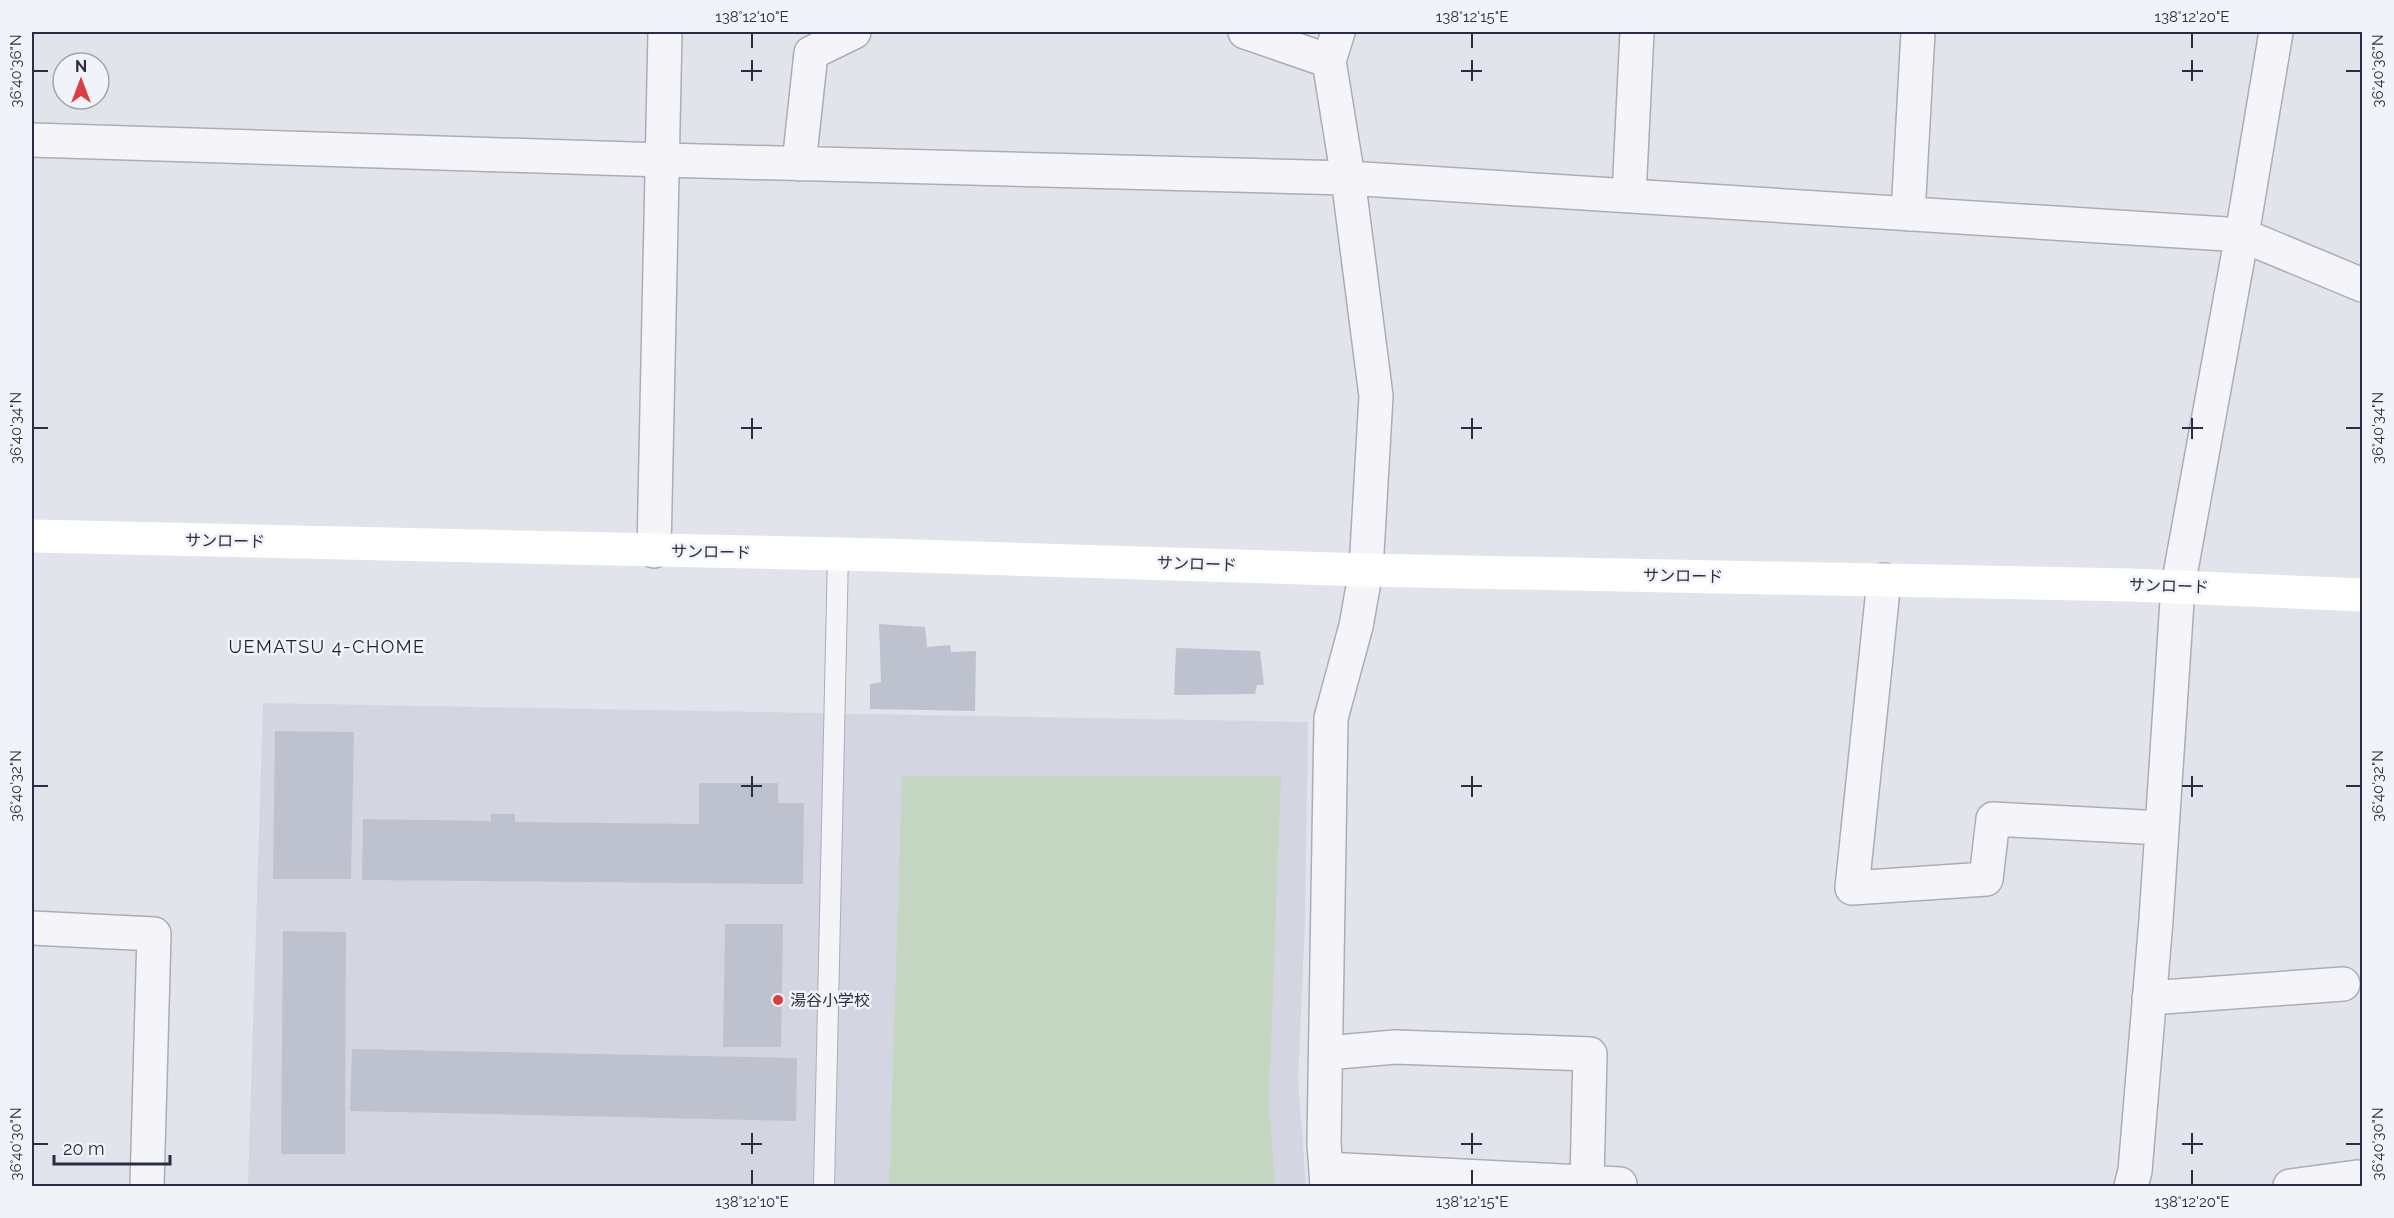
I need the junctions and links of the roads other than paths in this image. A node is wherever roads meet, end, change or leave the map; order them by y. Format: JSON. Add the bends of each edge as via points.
{"nodes":[{"id":1,"x":665,"y":32,"type":"edge"},
{"id":2,"x":854,"y":32,"type":"edge"},
{"id":3,"x":1245,"y":32,"type":"edge"},
{"id":4,"x":1637,"y":32,"type":"edge"},
{"id":5,"x":1918,"y":32,"type":"edge"},
{"id":6,"x":2276,"y":32,"type":"edge"},
{"id":7,"x":1333,"y":46,"type":"edge"},
{"id":8,"x":32,"y":140,"type":"edge"},
{"id":9,"x":663,"y":160,"type":"junction"},
{"id":10,"x":800,"y":164,"type":"junction"},
{"id":11,"x":1348,"y":178,"type":"junction"},
{"id":12,"x":1629,"y":196,"type":"junction"},
{"id":13,"x":1908,"y":213,"type":"junction"},
{"id":14,"x":2242,"y":235,"type":"junction"},
{"id":15,"x":2362,"y":285,"type":"edge"},
{"id":16,"x":32,"y":536,"type":"edge"},
{"id":17,"x":654,"y":551,"type":"junction"},
{"id":18,"x":838,"y":554,"type":"junction"},
{"id":19,"x":1366,"y":570,"type":"junction"},
{"id":20,"x":1884,"y":580,"type":"junction"},
{"id":21,"x":2178,"y":586,"type":"junction"},
{"id":22,"x":2362,"y":595,"type":"edge"},
{"id":23,"x":2162,"y":828,"type":"junction"},
{"id":24,"x":32,"y":928,"type":"edge"},
{"id":25,"x":2343,"y":984,"type":"dead end"},
{"id":26,"x":2149,"y":998,"type":"junction"},
{"id":27,"x":1326,"y":1053,"type":"junction"},
{"id":28,"x":2357,"y":1177,"type":"dead end"},
{"id":29,"x":1326,"y":1178,"type":"edge"},
{"id":30,"x":1587,"y":1182,"type":"junction"},
{"id":31,"x":1620,"y":1184,"type":"dead end"},
{"id":32,"x":147,"y":1186,"type":"edge"},
{"id":33,"x":824,"y":1186,"type":"edge"},
{"id":34,"x":2131,"y":1186,"type":"edge"},
{"id":35,"x":2290,"y":1186,"type":"edge"}],
"edges":[{"from":1,"to":9,"type":"street"},
{"from":2,"to":10,"type":"street","via":[[811,53]]},
{"from":3,"to":7,"type":"street"},
{"from":4,"to":12,"type":"street"},
{"from":5,"to":13,"type":"street"},
{"from":6,"to":14,"type":"street"},
{"from":7,"to":11,"type":"street"},
{"from":8,"to":9,"type":"street"},
{"from":9,"to":10,"type":"street"},
{"from":9,"to":17,"type":"street"},
{"from":10,"to":11,"type":"street"},
{"from":11,"to":12,"type":"street"},
{"from":11,"to":19,"type":"street","via":[[1376,396]]},
{"from":12,"to":13,"type":"street"},
{"from":13,"to":14,"type":"street"},
{"from":14,"to":15,"type":"street"},
{"from":14,"to":21,"type":"street"},
{"from":16,"to":17,"type":"street","name":"サンロード"},
{"from":17,"to":18,"type":"street","name":"サンロード"},
{"from":18,"to":19,"type":"street","name":"サンロード"},
{"from":18,"to":33,"type":"lane"},
{"from":19,"to":20,"type":"street","name":"サンロード"},
{"from":19,"to":27,"type":"street","via":[[1356,626],[1330,718]]},
{"from":20,"to":21,"type":"street","name":"サンロード"},
{"from":20,"to":23,"type":"street","via":[[1852,888],[1986,879],[1993,819]]},
{"from":21,"to":22,"type":"street","name":"サンロード"},
{"from":21,"to":23,"type":"street"},
{"from":23,"to":26,"type":"street"},
{"from":24,"to":32,"type":"street","via":[[154,934]]},
{"from":25,"to":26,"type":"street"},
{"from":26,"to":34,"type":"street"},
{"from":27,"to":29,"type":"street"},
{"from":27,"to":30,"type":"street","via":[[1395,1047],[1590,1054]]},
{"from":28,"to":35,"type":"street"},
{"from":29,"to":30,"type":"street"},
{"from":30,"to":31,"type":"street"}]}
